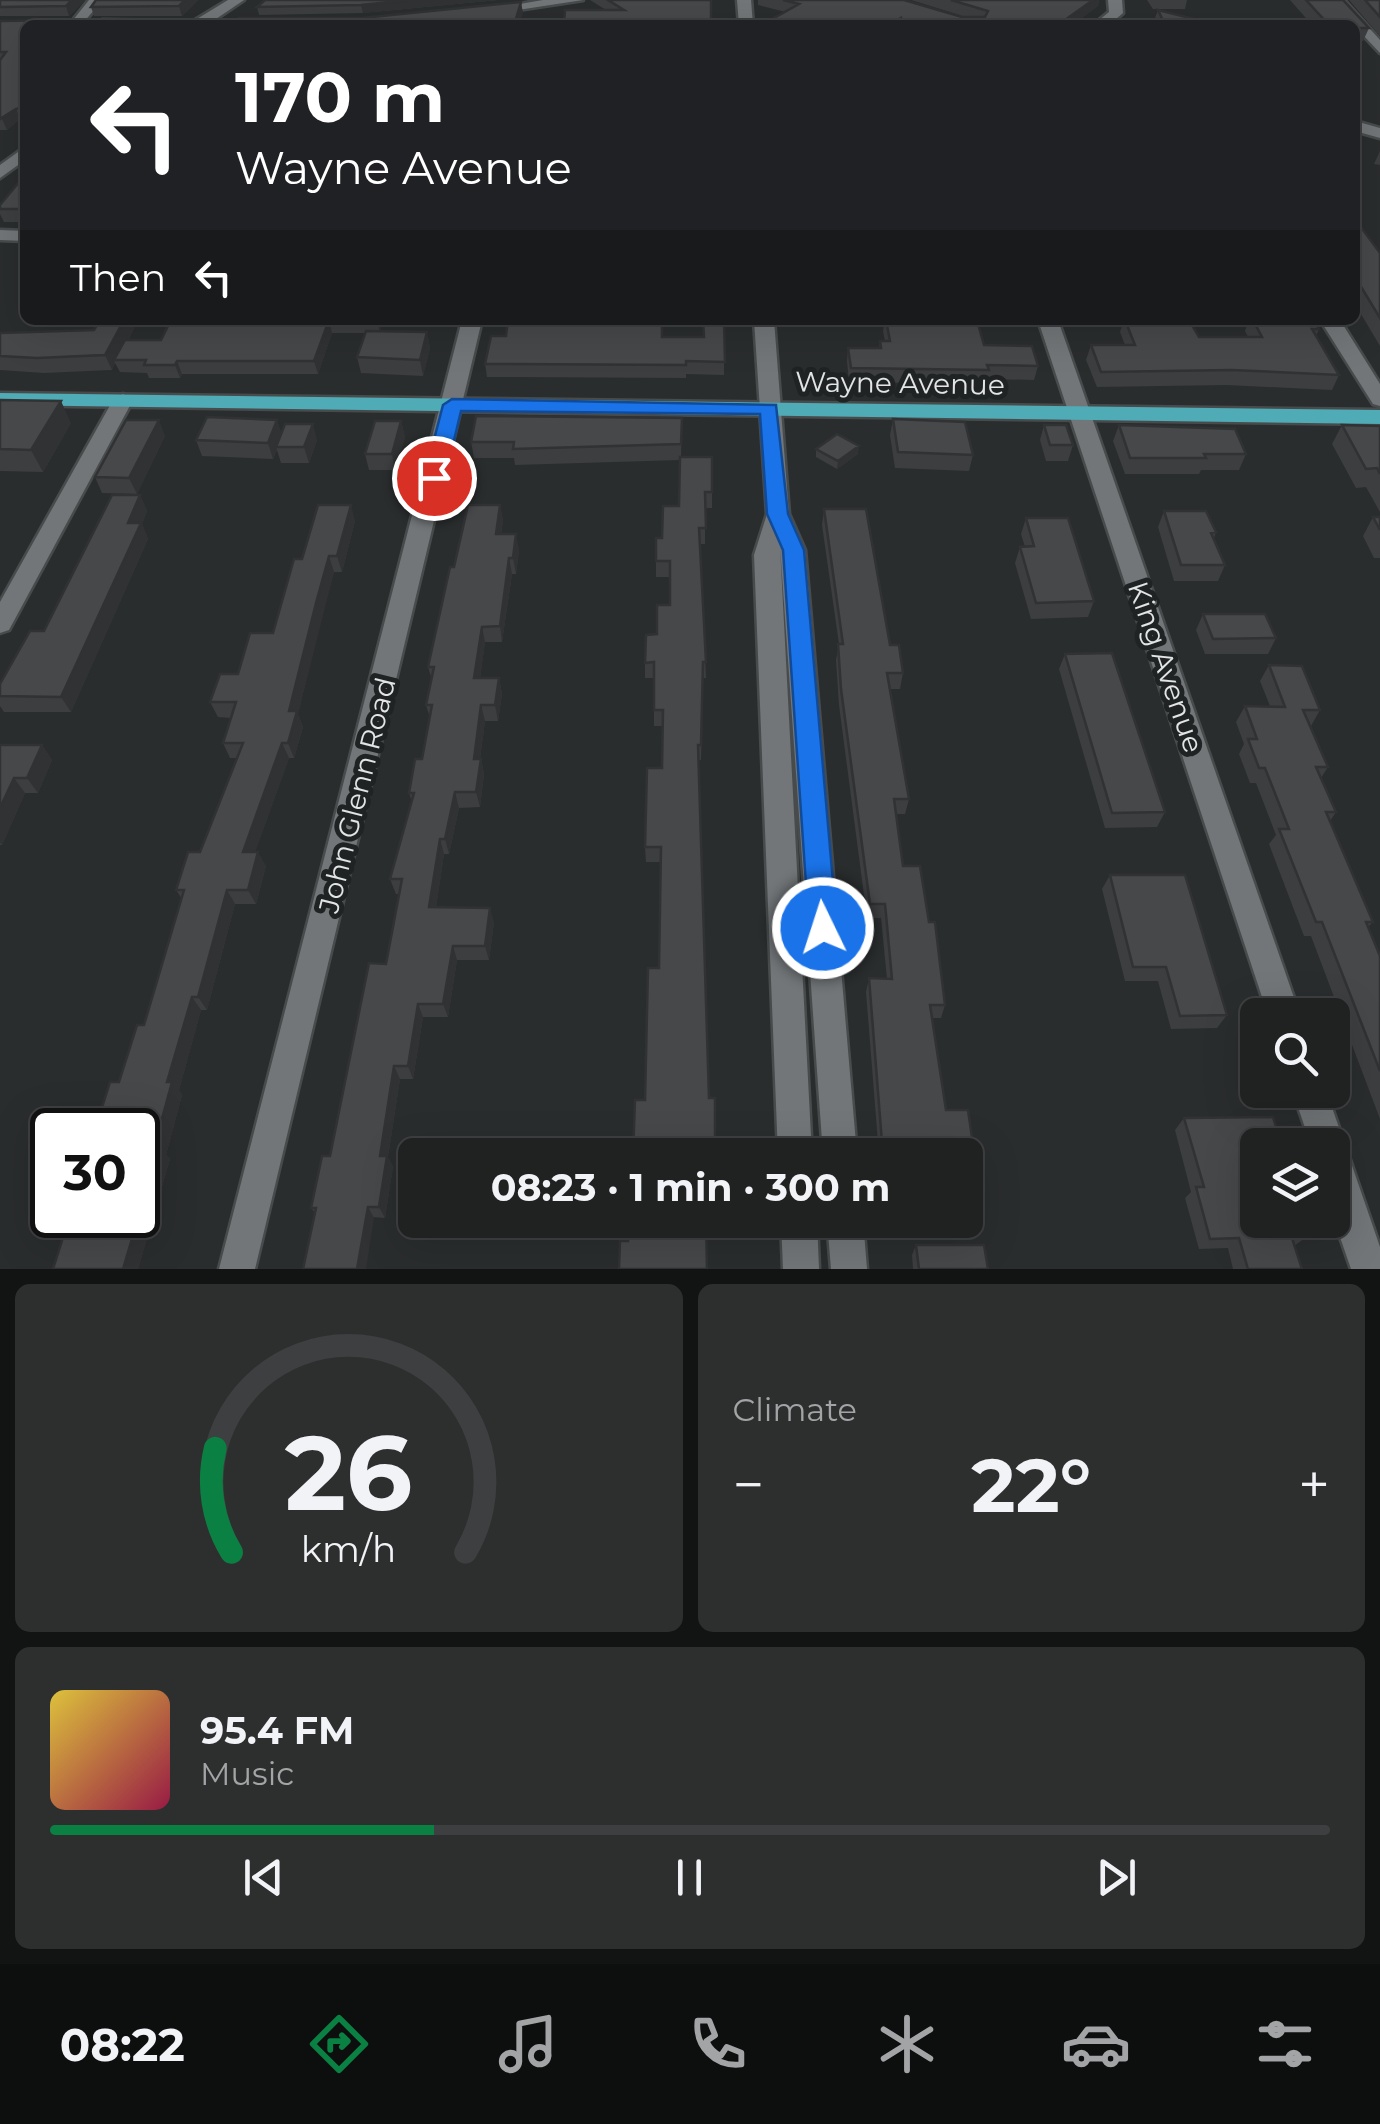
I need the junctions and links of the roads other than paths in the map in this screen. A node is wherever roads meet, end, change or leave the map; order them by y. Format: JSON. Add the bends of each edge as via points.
{"nodes":[{"id":1,"x":96,"y":0,"type":"edge"},
{"id":2,"x":237,"y":0,"type":"edge"},
{"id":3,"x":576,"y":0,"type":"edge"},
{"id":4,"x":1337,"y":0,"type":"edge"},
{"id":5,"x":549,"y":3,"type":"edge"},
{"id":6,"x":477,"y":12,"type":"edge"},
{"id":7,"x":1352,"y":16,"type":"junction"},
{"id":8,"x":1380,"y":17,"type":"edge"},
{"id":9,"x":78,"y":20,"type":"edge"},
{"id":10,"x":204,"y":20,"type":"edge"},
{"id":11,"x":1355,"y":20,"type":"edge"},
{"id":12,"x":1360,"y":25,"type":"edge"},
{"id":13,"x":1380,"y":49,"type":"edge"},
{"id":14,"x":20,"y":156,"type":"edge"},
{"id":15,"x":0,"y":173,"type":"edge"},
{"id":16,"x":471,"y":325,"type":"edge"},
{"id":17,"x":764,"y":325,"type":"edge"},
{"id":18,"x":1050,"y":325,"type":"edge"},
{"id":19,"x":1333,"y":325,"type":"edge"},
{"id":20,"x":0,"y":398,"type":"edge"},
{"id":21,"x":123,"y":400,"type":"junction"},
{"id":22,"x":1380,"y":400,"type":"edge"},
{"id":23,"x":452,"y":405,"type":"junction"},
{"id":24,"x":769,"y":409,"type":"junction"},
{"id":25,"x":1079,"y":413,"type":"junction"},
{"id":26,"x":1380,"y":417,"type":"edge"},
{"id":27,"x":778,"y":514,"type":"junction"},
{"id":28,"x":0,"y":624,"type":"edge"},
{"id":29,"x":1278,"y":998,"type":"edge"},
{"id":30,"x":794,"y":1138,"type":"edge"},
{"id":31,"x":839,"y":1138,"type":"edge"},
{"id":32,"x":1350,"y":1211,"type":"edge"},
{"id":33,"x":799,"y":1238,"type":"edge"},
{"id":34,"x":846,"y":1238,"type":"edge"},
{"id":35,"x":237,"y":1269,"type":"edge"},
{"id":36,"x":801,"y":1269,"type":"edge"},
{"id":37,"x":849,"y":1269,"type":"edge"},
{"id":38,"x":1370,"y":1269,"type":"edge"}],
"edges":[{"from":1,"to":9,"type":"street"},
{"from":2,"to":10,"type":"street"},
{"from":3,"to":5,"type":"street"},
{"from":4,"to":7,"type":"street"},
{"from":5,"to":6,"type":"street"},
{"from":7,"to":8,"type":"street"},
{"from":7,"to":11,"type":"street"},
{"from":12,"to":13,"type":"street"},
{"from":14,"to":15,"type":"street"},
{"from":16,"to":23,"type":"street","name":"John Glenn Road"},
{"from":17,"to":24,"type":"street"},
{"from":18,"to":25,"type":"street","name":"King Avenue"},
{"from":19,"to":22,"type":"street"},
{"from":20,"to":21,"type":"main road","name":"Wayne Avenue"},
{"from":21,"to":23,"type":"main road","name":"Wayne Avenue"},
{"from":21,"to":28,"type":"street"},
{"from":23,"to":24,"type":"main road","name":"Wayne Avenue"},
{"from":23,"to":35,"type":"street","name":"John Glenn Road"},
{"from":24,"to":25,"type":"main road","name":"Wayne Avenue"},
{"from":24,"to":27,"type":"street"},
{"from":25,"to":26,"type":"main road","name":"Wayne Avenue"},
{"from":25,"to":29,"type":"street","name":"King Avenue"},
{"from":27,"to":30,"type":"street","via":[[766,555]]},
{"from":27,"to":31,"type":"street","via":[[794,550]]},
{"from":32,"to":38,"type":"street"},
{"from":33,"to":36,"type":"street"},
{"from":34,"to":37,"type":"street"}]}
